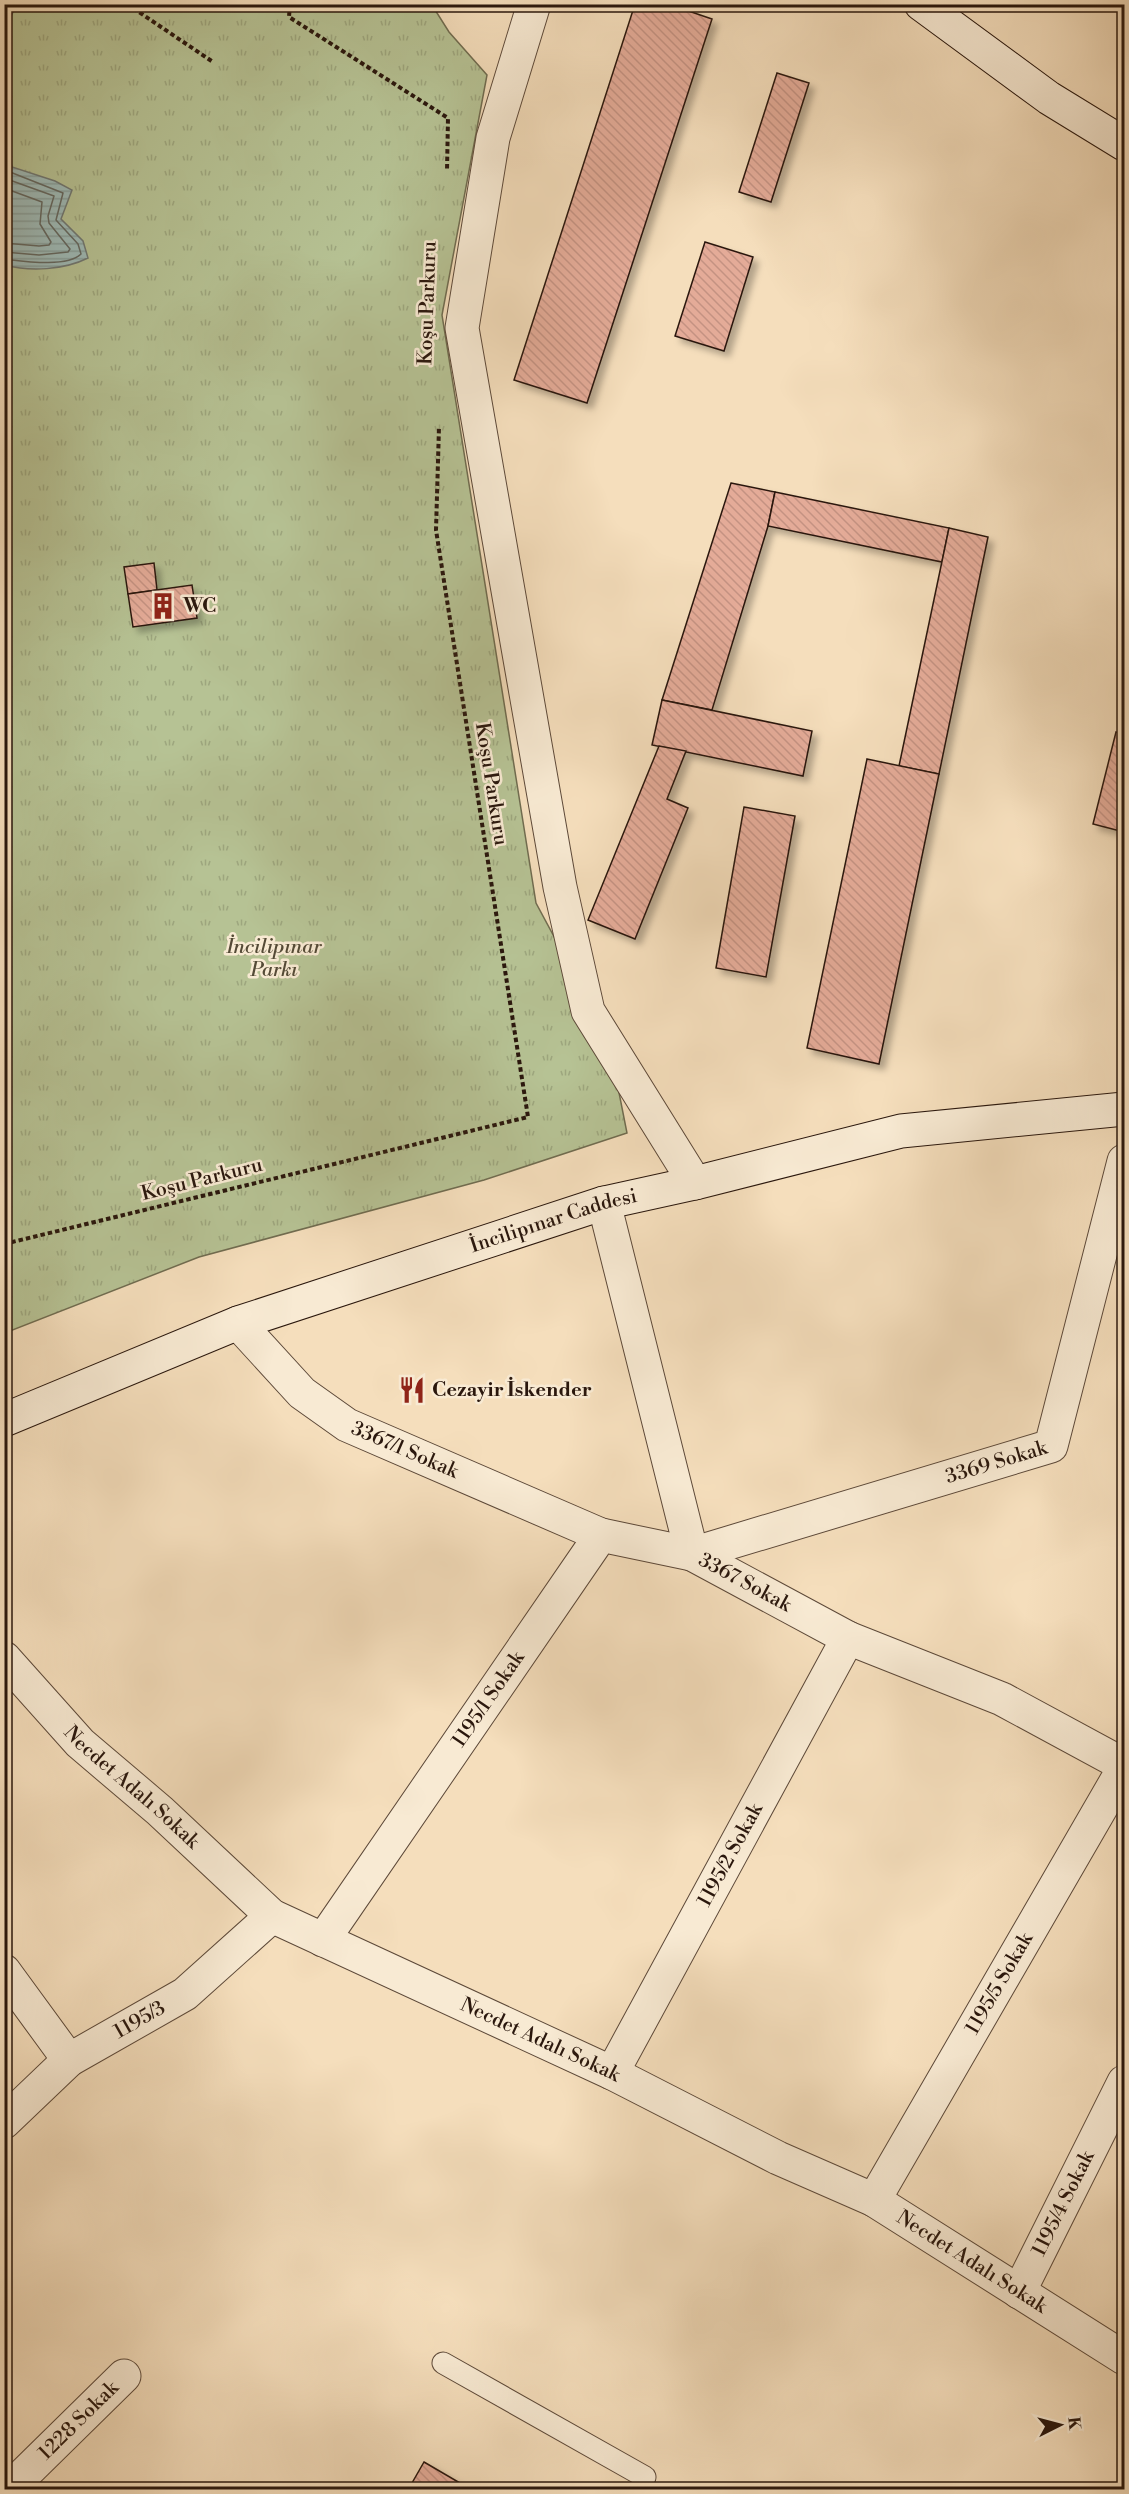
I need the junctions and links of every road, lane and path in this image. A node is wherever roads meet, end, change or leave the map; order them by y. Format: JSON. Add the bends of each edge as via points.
{"nodes":[{"id":1,"x":127,"y":4,"type":"edge"},
{"id":2,"x":290,"y":4,"type":"edge"},
{"id":3,"x":534,"y":4,"type":"edge"},
{"id":4,"x":921,"y":4,"type":"edge"},
{"id":5,"x":213,"y":62,"type":"dead end"},
{"id":6,"x":1125,"y":144,"type":"edge"},
{"id":7,"x":447,"y":177,"type":"dead end"},
{"id":8,"x":439,"y":424,"type":"dead end"},
{"id":9,"x":1125,"y":1109,"type":"edge"},
{"id":10,"x":1125,"y":1161,"type":"edge"},
{"id":11,"x":695,"y":1183,"type":"junction"},
{"id":12,"x":604,"y":1203,"type":"junction"},
{"id":13,"x":4,"y":1244,"type":"edge"},
{"id":14,"x":238,"y":1323,"type":"junction"},
{"id":15,"x":4,"y":1420,"type":"edge"},
{"id":16,"x":601,"y":1535,"type":"junction"},
{"id":17,"x":692,"y":1554,"type":"junction"},
{"id":18,"x":848,"y":1638,"type":"junction"},
{"id":19,"x":4,"y":1658,"type":"edge"},
{"id":20,"x":1125,"y":1767,"type":"edge"},
{"id":21,"x":272,"y":1916,"type":"junction"},
{"id":22,"x":323,"y":1940,"type":"junction"},
{"id":23,"x":4,"y":1971,"type":"edge"},
{"id":24,"x":69,"y":2060,"type":"junction"},
{"id":25,"x":612,"y":2073,"type":"junction"},
{"id":26,"x":1125,"y":2082,"type":"edge"},
{"id":27,"x":4,"y":2122,"type":"edge"},
{"id":28,"x":874,"y":2200,"type":"junction"},
{"id":29,"x":1019,"y":2292,"type":"junction"},
{"id":30,"x":1125,"y":2358,"type":"edge"},
{"id":31,"x":443,"y":2363,"type":"dead end"},
{"id":32,"x":124,"y":2376,"type":"dead end"},
{"id":33,"x":8,"y":2490,"type":"edge"},
{"id":34,"x":640,"y":2490,"type":"edge"}],
"edges":[{"from":1,"to":5,"type":"path"},
{"from":2,"to":7,"type":"path","via":[[289,17],[448,118]]},
{"from":3,"to":11,"type":"street","via":[[493,138],[462,328],[560,887],[588,1011]]},
{"from":4,"to":6,"type":"street","via":[[1049,98]]},
{"from":8,"to":13,"type":"path","name":"Koşu Parkuru","via":[[436,530],[528,1116]]},
{"from":9,"to":11,"type":"street","name":"İncilipınar Caddesi","via":[[901,1131]]},
{"from":10,"to":17,"type":"street","name":"3369 Sokak","via":[[1051,1446]]},
{"from":11,"to":12,"type":"street","name":"İncilipınar Caddesi"},
{"from":12,"to":14,"type":"street","name":"İncilipınar Caddesi"},
{"from":12,"to":17,"type":"street","name":"3367 Sokak"},
{"from":14,"to":15,"type":"street","name":"İncilipınar Caddesi"},
{"from":14,"to":16,"type":"street","name":"3367/1 Sokak","via":[[302,1393],[347,1425]]},
{"from":16,"to":17,"type":"street"},
{"from":16,"to":22,"type":"street","name":"1195/1 Sokak"},
{"from":17,"to":18,"type":"street","name":"3367 Sokak"},
{"from":18,"to":20,"type":"street","name":"3367 Sokak","via":[[1002,1699]]},
{"from":18,"to":25,"type":"street","name":"1195/2 Sokak"},
{"from":19,"to":21,"type":"street","name":"Necdet Adalı Sokak","via":[[81,1743]]},
{"from":20,"to":28,"type":"street","name":"1195/5 Sokak"},
{"from":21,"to":22,"type":"street","name":"Necdet Adalı Sokak"},
{"from":21,"to":24,"type":"street","name":"1195/3","via":[[185,1994]]},
{"from":22,"to":25,"type":"street","name":"Necdet Adalı Sokak"},
{"from":23,"to":24,"type":"street"},
{"from":24,"to":27,"type":"street","name":"1195/3"},
{"from":25,"to":28,"type":"street","name":"Necdet Adalı Sokak","via":[[778,2158]]},
{"from":26,"to":29,"type":"street","name":"1195/4 Sokak"},
{"from":28,"to":29,"type":"street","name":"Necdet Adalı Sokak"},
{"from":29,"to":30,"type":"street","name":"Necdet Adalı Sokak"},
{"from":31,"to":34,"type":"lane","via":[[645,2478]]},
{"from":32,"to":33,"type":"street","name":"1228 Sokak"}]}
